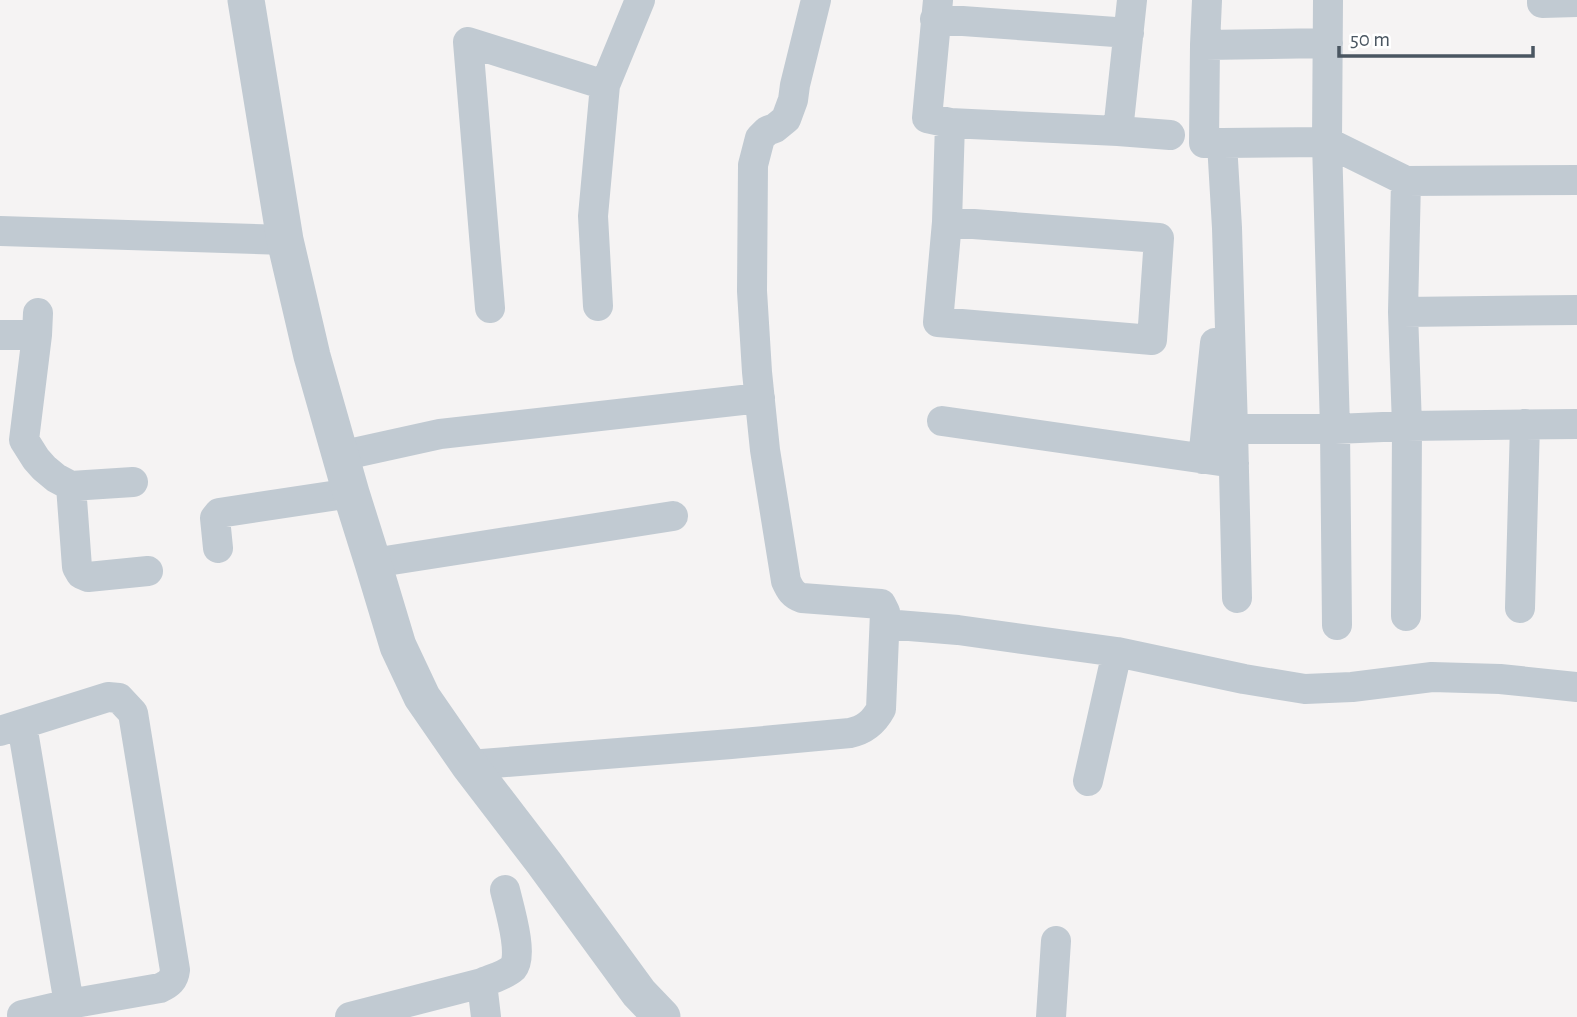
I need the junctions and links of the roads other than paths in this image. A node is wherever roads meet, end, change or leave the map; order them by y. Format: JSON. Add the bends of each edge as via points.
{"nodes":[{"id":1,"x":246,"y":0,"type":"edge"},
{"id":2,"x":640,"y":0,"type":"edge"},
{"id":3,"x":816,"y":0,"type":"edge"},
{"id":4,"x":1132,"y":0,"type":"edge"},
{"id":5,"x":1207,"y":0,"type":"edge"},
{"id":6,"x":1328,"y":0,"type":"edge"},
{"id":7,"x":1542,"y":0,"type":"edge"},
{"id":8,"x":1577,"y":2,"type":"edge"},
{"id":9,"x":937,"y":10,"type":"edge"},
{"id":10,"x":1129,"y":33,"type":"junction"},
{"id":11,"x":1328,"y":43,"type":"junction"},
{"id":12,"x":1205,"y":45,"type":"junction"},
{"id":13,"x":605,"y":85,"type":"junction"},
{"id":14,"x":950,"y":122,"type":"junction"},
{"id":15,"x":1118,"y":131,"type":"junction"},
{"id":16,"x":1170,"y":135,"type":"dead end"},
{"id":17,"x":1327,"y":142,"type":"junction"},
{"id":18,"x":1222,"y":143,"type":"junction"},
{"id":19,"x":1577,"y":180,"type":"edge"},
{"id":20,"x":1406,"y":181,"type":"junction"},
{"id":21,"x":947,"y":222,"type":"junction"},
{"id":22,"x":1227,"y":228,"type":"junction"},
{"id":23,"x":0,"y":231,"type":"edge"},
{"id":24,"x":285,"y":240,"type":"junction"},
{"id":25,"x":598,"y":306,"type":"dead end"},
{"id":26,"x":490,"y":308,"type":"dead end"},
{"id":27,"x":1577,"y":310,"type":"edge"},
{"id":28,"x":1403,"y":312,"type":"junction"},
{"id":29,"x":0,"y":335,"type":"edge"},
{"id":30,"x":760,"y":398,"type":"junction"},
{"id":31,"x":942,"y":421,"type":"dead end"},
{"id":32,"x":1525,"y":424,"type":"junction"},
{"id":33,"x":1577,"y":424,"type":"edge"},
{"id":34,"x":1407,"y":426,"type":"junction"},
{"id":35,"x":1233,"y":429,"type":"junction"},
{"id":36,"x":1335,"y":429,"type":"junction"},
{"id":37,"x":12,"y":440,"type":"edge"},
{"id":38,"x":340,"y":456,"type":"junction"},
{"id":39,"x":1203,"y":458,"type":"junction"},
{"id":40,"x":1234,"y":463,"type":"junction"},
{"id":41,"x":133,"y":482,"type":"dead end"},
{"id":42,"x":71,"y":486,"type":"junction"},
{"id":43,"x":351,"y":493,"type":"junction"},
{"id":44,"x":673,"y":516,"type":"dead end"},
{"id":45,"x":218,"y":548,"type":"dead end"},
{"id":46,"x":373,"y":563,"type":"junction"},
{"id":47,"x":148,"y":571,"type":"dead end"},
{"id":48,"x":1237,"y":598,"type":"dead end"},
{"id":49,"x":1520,"y":608,"type":"dead end"},
{"id":50,"x":1406,"y":616,"type":"dead end"},
{"id":51,"x":885,"y":624,"type":"junction"},
{"id":52,"x":1337,"y":625,"type":"dead end"},
{"id":53,"x":1117,"y":652,"type":"junction"},
{"id":54,"x":1577,"y":687,"type":"edge"},
{"id":55,"x":11,"y":728,"type":"edge"},
{"id":56,"x":469,"y":765,"type":"junction"},
{"id":57,"x":1088,"y":780,"type":"dead end"},
{"id":58,"x":505,"y":890,"type":"dead end"},
{"id":59,"x":1056,"y":941,"type":"dead end"},
{"id":60,"x":482,"y":983,"type":"junction"},
{"id":61,"x":69,"y":1004,"type":"junction"},
{"id":62,"x":22,"y":1015,"type":"dead end"},
{"id":63,"x":350,"y":1017,"type":"edge"},
{"id":64,"x":486,"y":1017,"type":"edge"},
{"id":65,"x":662,"y":1017,"type":"edge"},
{"id":66,"x":1051,"y":1017,"type":"edge"}],
"edges":[{"from":1,"to":24,"type":"street"},
{"from":2,"to":13,"type":"street"},
{"from":3,"to":30,"type":"street","via":[[786,119],[760,138],[753,165],[752,291]]},
{"from":4,"to":10,"type":"street"},
{"from":5,"to":12,"type":"street"},
{"from":6,"to":11,"type":"street"},
{"from":7,"to":8,"type":"street"},
{"from":9,"to":10,"type":"street"},
{"from":9,"to":14,"type":"street","via":[[927,118]]},
{"from":10,"to":15,"type":"street"},
{"from":11,"to":12,"type":"street"},
{"from":11,"to":17,"type":"street"},
{"from":12,"to":18,"type":"street","via":[[1205,143]]},
{"from":13,"to":25,"type":"street","via":[[593,216]]},
{"from":13,"to":26,"type":"street","via":[[468,42]]},
{"from":14,"to":15,"type":"street"},
{"from":14,"to":21,"type":"street"},
{"from":15,"to":16,"type":"street"},
{"from":17,"to":18,"type":"street"},
{"from":17,"to":20,"type":"street"},
{"from":17,"to":36,"type":"street"},
{"from":18,"to":22,"type":"street"},
{"from":19,"to":20,"type":"street"},
{"from":20,"to":28,"type":"street"},
{"from":21,"to":21,"type":"street","via":[[937,322],[1152,340],[1159,238]]},
{"from":22,"to":35,"type":"street"},
{"from":22,"to":39,"type":"street"},
{"from":23,"to":24,"type":"street"},
{"from":24,"to":38,"type":"street"},
{"from":27,"to":28,"type":"street"},
{"from":28,"to":34,"type":"street"},
{"from":29,"to":37,"type":"street","via":[[38,324]]},
{"from":30,"to":38,"type":"street","via":[[440,434]]},
{"from":30,"to":51,"type":"street","via":[[789,589],[802,598],[881,604]]},
{"from":31,"to":39,"type":"street"},
{"from":32,"to":33,"type":"street"},
{"from":32,"to":34,"type":"street"},
{"from":32,"to":49,"type":"street"},
{"from":34,"to":36,"type":"street"},
{"from":34,"to":50,"type":"street"},
{"from":35,"to":36,"type":"street"},
{"from":35,"to":40,"type":"street"},
{"from":36,"to":52,"type":"street"},
{"from":37,"to":42,"type":"street"},
{"from":38,"to":43,"type":"street"},
{"from":39,"to":40,"type":"street"},
{"from":40,"to":48,"type":"street"},
{"from":41,"to":42,"type":"street"},
{"from":42,"to":47,"type":"street","via":[[81,574]]},
{"from":43,"to":45,"type":"street","via":[[219,513],[215,518]]},
{"from":43,"to":46,"type":"street"},
{"from":44,"to":46,"type":"street"},
{"from":46,"to":56,"type":"street","via":[[409,671]]},
{"from":51,"to":53,"type":"street"},
{"from":51,"to":56,"type":"street","via":[[881,709],[860,731]]},
{"from":53,"to":54,"type":"street","via":[[1305,689],[1432,677]]},
{"from":53,"to":57,"type":"street"},
{"from":55,"to":61,"type":"street"},
{"from":55,"to":61,"type":"street","via":[[108,697],[119,698],[133,713],[136,724],[174,975],[160,988]]},
{"from":56,"to":65,"type":"street","via":[[639,993]]},
{"from":58,"to":60,"type":"street","via":[[518,951],[516,962],[512,970]]},
{"from":59,"to":66,"type":"street"},
{"from":60,"to":63,"type":"street"},
{"from":60,"to":64,"type":"street"},
{"from":61,"to":62,"type":"street"}]}
